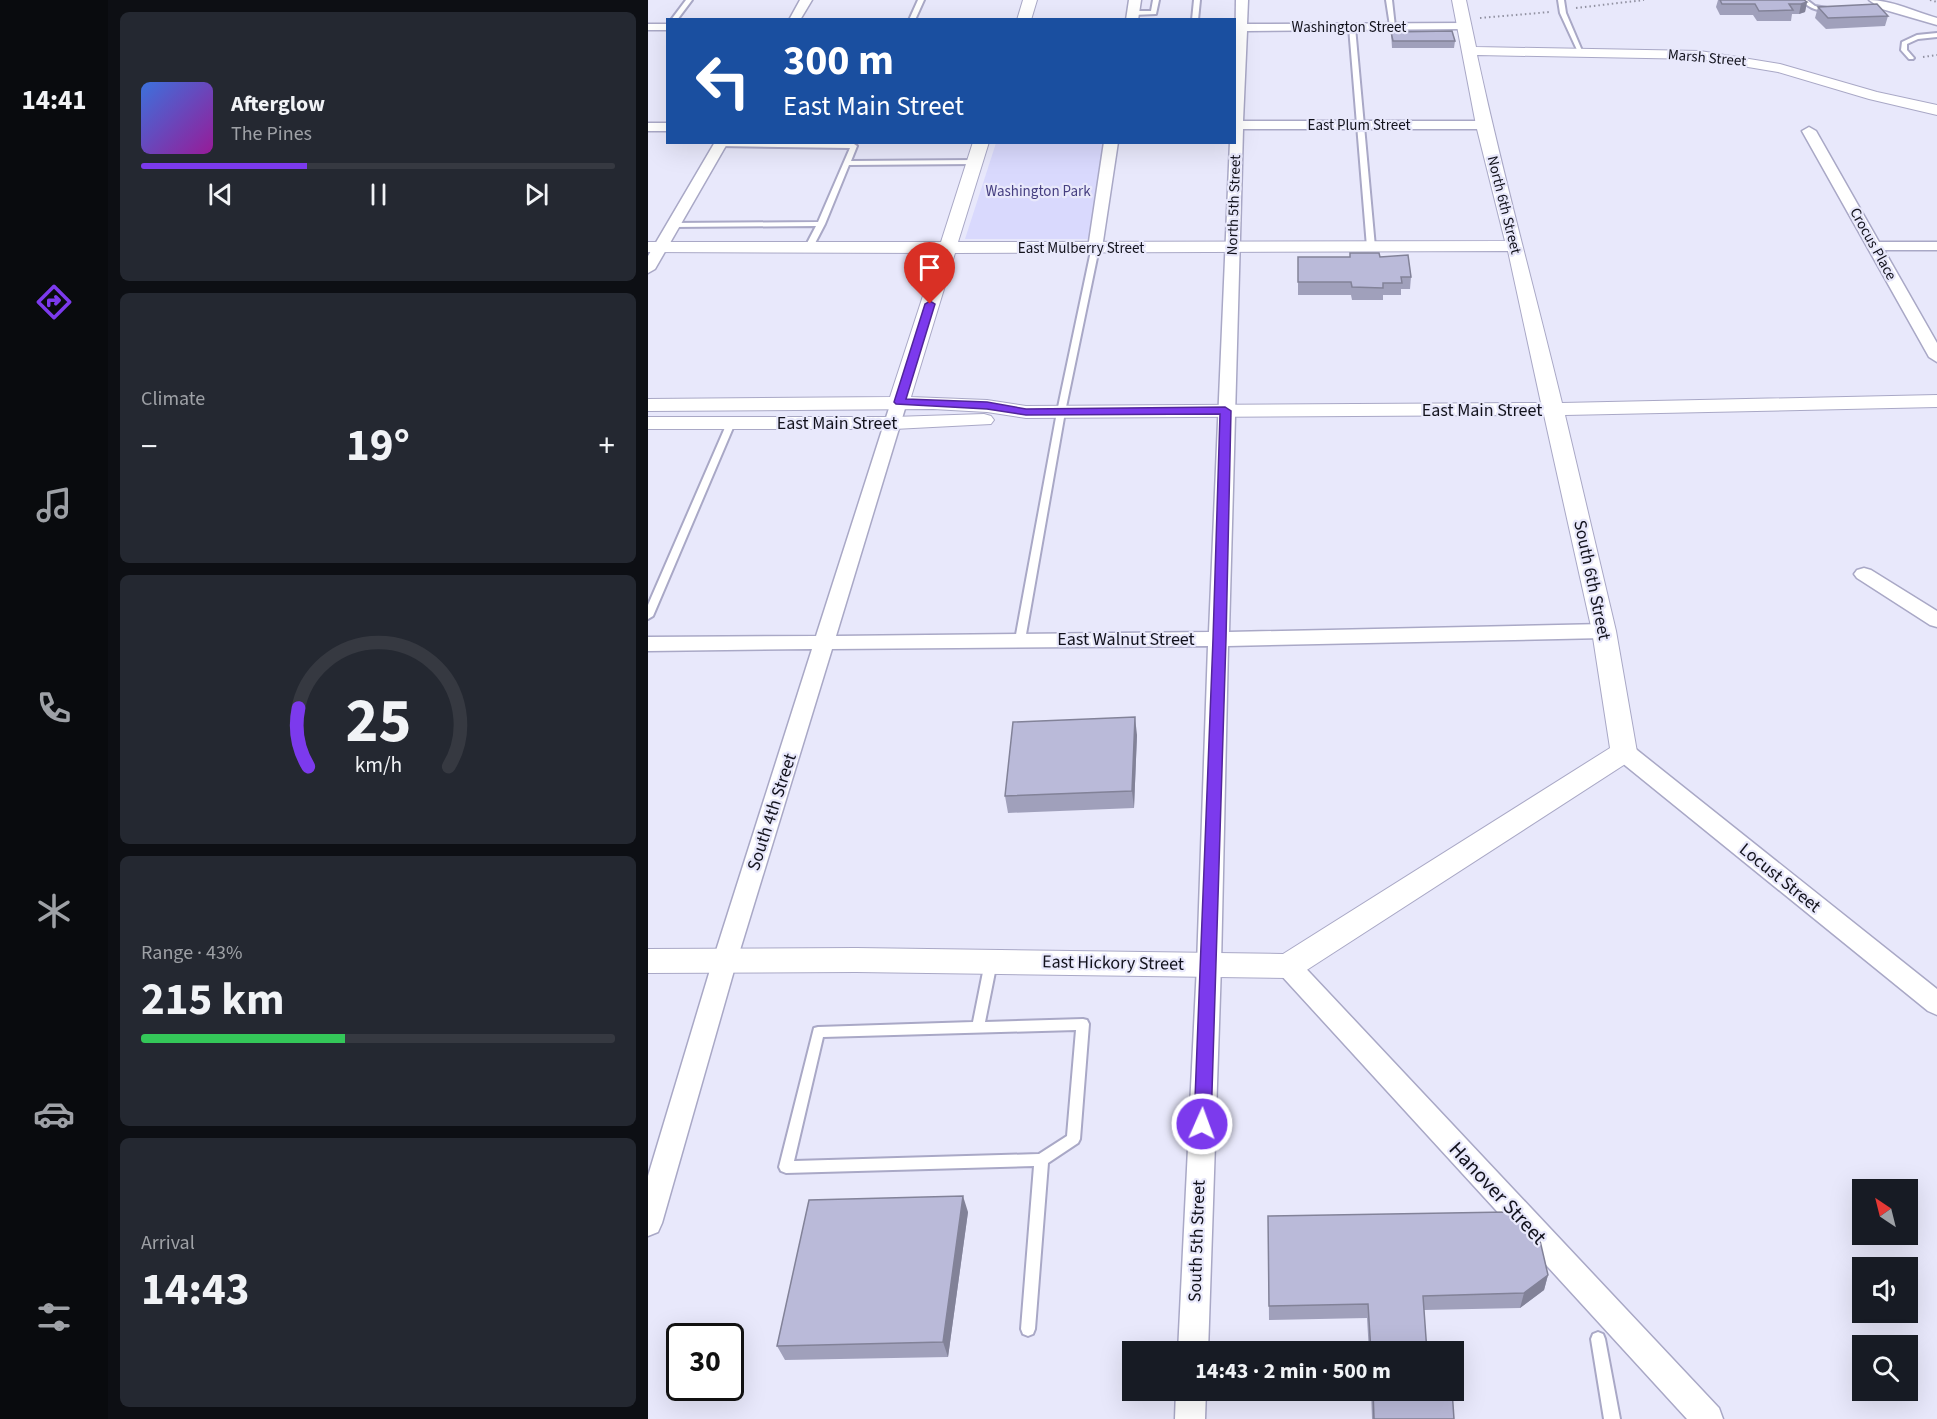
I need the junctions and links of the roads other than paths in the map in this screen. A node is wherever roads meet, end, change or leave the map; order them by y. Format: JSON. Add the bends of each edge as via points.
{"nodes":[{"id":1,"x":689,"y":0,"type":"edge"},
{"id":2,"x":806,"y":0,"type":"edge"},
{"id":3,"x":921,"y":0,"type":"edge"},
{"id":4,"x":1030,"y":0,"type":"edge"},
{"id":5,"x":1135,"y":0,"type":"edge"},
{"id":6,"x":1156,"y":0,"type":"edge"},
{"id":7,"x":1197,"y":0,"type":"edge"},
{"id":8,"x":1242,"y":0,"type":"edge"},
{"id":9,"x":1389,"y":0,"type":"edge"},
{"id":10,"x":1459,"y":0,"type":"edge"},
{"id":11,"x":1561,"y":0,"type":"edge"},
{"id":12,"x":1804,"y":0,"type":"edge"},
{"id":13,"x":1873,"y":4,"type":"edge"},
{"id":14,"x":1837,"y":9,"type":"edge"},
{"id":15,"x":1133,"y":16,"type":"edge"},
{"id":16,"x":676,"y":18,"type":"edge"},
{"id":17,"x":795,"y":18,"type":"edge"},
{"id":18,"x":913,"y":18,"type":"edge"},
{"id":19,"x":1025,"y":18,"type":"edge"},
{"id":20,"x":1195,"y":18,"type":"edge"},
{"id":21,"x":1937,"y":22,"type":"edge"},
{"id":22,"x":1393,"y":26,"type":"junction"},
{"id":23,"x":1464,"y":26,"type":"junction"},
{"id":24,"x":648,"y":27,"type":"edge"},
{"id":25,"x":666,"y":27,"type":"edge"},
{"id":26,"x":1352,"y":27,"type":"junction"},
{"id":27,"x":1237,"y":28,"type":"edge"},
{"id":28,"x":1937,"y":35,"type":"edge"},
{"id":29,"x":1471,"y":51,"type":"junction"},
{"id":30,"x":1581,"y":52,"type":"junction"},
{"id":31,"x":1911,"y":57,"type":"dead end"},
{"id":32,"x":1937,"y":110,"type":"edge"},
{"id":33,"x":1236,"y":124,"type":"edge"},
{"id":34,"x":1359,"y":125,"type":"junction"},
{"id":35,"x":1484,"y":125,"type":"junction"},
{"id":36,"x":648,"y":127,"type":"edge"},
{"id":37,"x":666,"y":127,"type":"edge"},
{"id":38,"x":1809,"y":131,"type":"dead end"},
{"id":39,"x":720,"y":144,"type":"edge"},
{"id":40,"x":855,"y":144,"type":"edge"},
{"id":41,"x":980,"y":144,"type":"edge"},
{"id":42,"x":1111,"y":144,"type":"edge"},
{"id":43,"x":1235,"y":144,"type":"edge"},
{"id":44,"x":975,"y":162,"type":"junction"},
{"id":45,"x":847,"y":163,"type":"junction"},
{"id":46,"x":820,"y":224,"type":"junction"},
{"id":47,"x":672,"y":225,"type":"junction"},
{"id":48,"x":1515,"y":246,"type":"junction"},
{"id":49,"x":1875,"y":246,"type":"junction"},
{"id":50,"x":1937,"y":246,"type":"edge"},
{"id":51,"x":654,"y":247,"type":"edge"},
{"id":52,"x":809,"y":247,"type":"junction"},
{"id":53,"x":1371,"y":247,"type":"junction"},
{"id":54,"x":947,"y":248,"type":"junction"},
{"id":55,"x":1095,"y":248,"type":"junction"},
{"id":56,"x":1232,"y":248,"type":"junction"},
{"id":57,"x":648,"y":269,"type":"edge"},
{"id":58,"x":1937,"y":357,"type":"edge"},
{"id":59,"x":1937,"y":401,"type":"edge"},
{"id":60,"x":648,"y":405,"type":"edge"},
{"id":61,"x":1554,"y":410,"type":"junction"},
{"id":62,"x":1225,"y":411,"type":"junction"},
{"id":63,"x":1061,"y":412,"type":"junction"},
{"id":64,"x":896,"y":413,"type":"junction"},
{"id":65,"x":648,"y":423,"type":"edge"},
{"id":66,"x":731,"y":423,"type":"junction"},
{"id":67,"x":1864,"y":574,"type":"dead end"},
{"id":68,"x":648,"y":616,"type":"edge"},
{"id":69,"x":1937,"y":620,"type":"edge"},
{"id":70,"x":1604,"y":632,"type":"junction"},
{"id":71,"x":1220,"y":639,"type":"junction"},
{"id":72,"x":1020,"y":640,"type":"junction"},
{"id":73,"x":826,"y":641,"type":"junction"},
{"id":74,"x":648,"y":644,"type":"edge"},
{"id":75,"x":1624,"y":752,"type":"junction"},
{"id":76,"x":725,"y":960,"type":"junction"},
{"id":77,"x":648,"y":961,"type":"edge"},
{"id":78,"x":991,"y":962,"type":"junction"},
{"id":79,"x":1209,"y":964,"type":"junction"},
{"id":80,"x":1288,"y":966,"type":"junction"},
{"id":81,"x":1937,"y":1004,"type":"edge"},
{"id":82,"x":978,"y":1027,"type":"junction"},
{"id":83,"x":1041,"y":1160,"type":"junction"},
{"id":84,"x":648,"y":1223,"type":"edge"},
{"id":85,"x":1028,"y":1329,"type":"dead end"},
{"id":86,"x":1598,"y":1339,"type":"dead end"},
{"id":87,"x":1193,"y":1341,"type":"edge"},
{"id":88,"x":1191,"y":1401,"type":"edge"},
{"id":89,"x":1190,"y":1419,"type":"edge"},
{"id":90,"x":1612,"y":1419,"type":"edge"},
{"id":91,"x":1708,"y":1419,"type":"edge"}],
"edges":[{"from":1,"to":16,"type":"lane"},
{"from":2,"to":17,"type":"street"},
{"from":3,"to":18,"type":"lane"},
{"from":4,"to":19,"type":"street"},
{"from":5,"to":15,"type":"street"},
{"from":6,"to":15,"type":"lane","via":[[1154,13]]},
{"from":7,"to":20,"type":"lane"},
{"from":8,"to":27,"type":"street","name":"North 5th Street"},
{"from":9,"to":22,"type":"lane"},
{"from":10,"to":23,"type":"street","name":"North 6th Street"},
{"from":11,"to":30,"type":"lane"},
{"from":12,"to":14,"type":"lane","via":[[1813,8]]},
{"from":13,"to":21,"type":"street"},
{"from":22,"to":23,"type":"street","name":"Washington Street"},
{"from":22,"to":26,"type":"street","name":"Washington Street"},
{"from":23,"to":29,"type":"street","name":"North 6th Street"},
{"from":24,"to":25,"type":"street"},
{"from":26,"to":27,"type":"street","name":"Washington Street"},
{"from":26,"to":34,"type":"lane"},
{"from":27,"to":33,"type":"street","name":"North 5th Street"},
{"from":28,"to":31,"type":"lane","via":[[1917,36],[1904,43],[1904,50]]},
{"from":29,"to":30,"type":"street","name":"Marsh Street"},
{"from":29,"to":35,"type":"street","name":"North 6th Street"},
{"from":30,"to":32,"type":"street","name":"Marsh Street","via":[[1754,62]]},
{"from":33,"to":34,"type":"street","name":"East Plum Street"},
{"from":34,"to":35,"type":"street","name":"East Plum Street"},
{"from":34,"to":53,"type":"lane"},
{"from":35,"to":48,"type":"street","name":"North 6th Street"},
{"from":36,"to":37,"type":"street"},
{"from":38,"to":49,"type":"street","name":"Crocus Place"},
{"from":39,"to":47,"type":"street"},
{"from":40,"to":45,"type":"lane"},
{"from":41,"to":44,"type":"street"},
{"from":42,"to":55,"type":"street"},
{"from":43,"to":56,"type":"street","name":"North 5th Street"},
{"from":44,"to":45,"type":"lane"},
{"from":44,"to":54,"type":"street"},
{"from":45,"to":46,"type":"lane"},
{"from":46,"to":47,"type":"lane"},
{"from":46,"to":52,"type":"lane"},
{"from":47,"to":51,"type":"street"},
{"from":48,"to":53,"type":"street","name":"East Mulberry Street"},
{"from":48,"to":61,"type":"street","name":"North 6th Street"},
{"from":49,"to":50,"type":"street"},
{"from":49,"to":58,"type":"street","name":"Crocus Place"},
{"from":51,"to":52,"type":"street","name":"East Mulberry Street"},
{"from":51,"to":57,"type":"street"},
{"from":52,"to":54,"type":"street","name":"East Mulberry Street"},
{"from":53,"to":56,"type":"street","name":"East Mulberry Street"},
{"from":54,"to":55,"type":"street","name":"East Mulberry Street"},
{"from":54,"to":64,"type":"street"},
{"from":55,"to":56,"type":"street","name":"East Mulberry Street"},
{"from":55,"to":63,"type":"lane"},
{"from":56,"to":62,"type":"street","name":"North 5th Street"},
{"from":59,"to":61,"type":"street","name":"East Main Street"},
{"from":60,"to":64,"type":"street","name":"East Main Street"},
{"from":61,"to":62,"type":"street","name":"East Main Street"},
{"from":61,"to":70,"type":"street","name":"South 6th Street"},
{"from":62,"to":63,"type":"street","name":"East Main Street"},
{"from":62,"to":71,"type":"street","name":"South 5th Street"},
{"from":63,"to":64,"type":"street","name":"East Main Street","via":[[1026,412],[984,420]]},
{"from":63,"to":72,"type":"lane"},
{"from":64,"to":66,"type":"street","name":"East Main Street"},
{"from":64,"to":73,"type":"street","name":"South 4th Street"},
{"from":65,"to":66,"type":"street","name":"East Main Street"},
{"from":66,"to":68,"type":"lane"},
{"from":67,"to":69,"type":"street"},
{"from":70,"to":71,"type":"street","name":"East Walnut Street"},
{"from":70,"to":75,"type":"street","name":"South 6th Street"},
{"from":71,"to":72,"type":"street","name":"East Walnut Street"},
{"from":71,"to":79,"type":"street","name":"South 5th Street"},
{"from":72,"to":73,"type":"street","name":"East Walnut Street"},
{"from":73,"to":74,"type":"street","name":"East Walnut Street"},
{"from":73,"to":76,"type":"street","name":"South 4th Street"},
{"from":75,"to":80,"type":"street"},
{"from":75,"to":81,"type":"street","name":"Locust Street"},
{"from":76,"to":77,"type":"street","name":"East Hickory Street"},
{"from":76,"to":78,"type":"street","name":"East Hickory Street"},
{"from":76,"to":84,"type":"street","name":"South 4th Street"},
{"from":78,"to":79,"type":"street","name":"East Hickory Street"},
{"from":78,"to":82,"type":"lane"},
{"from":79,"to":80,"type":"street","name":"East Hickory Street"},
{"from":79,"to":87,"type":"street","name":"South 5th Street"},
{"from":80,"to":91,"type":"street","name":"Hanover Street"},
{"from":82,"to":83,"type":"lane","via":[[1083,1024],[1073,1139]]},
{"from":82,"to":83,"type":"lane","via":[[818,1032],[786,1167]]},
{"from":83,"to":85,"type":"lane"},
{"from":86,"to":90,"type":"lane"},
{"from":88,"to":89,"type":"street"}]}
